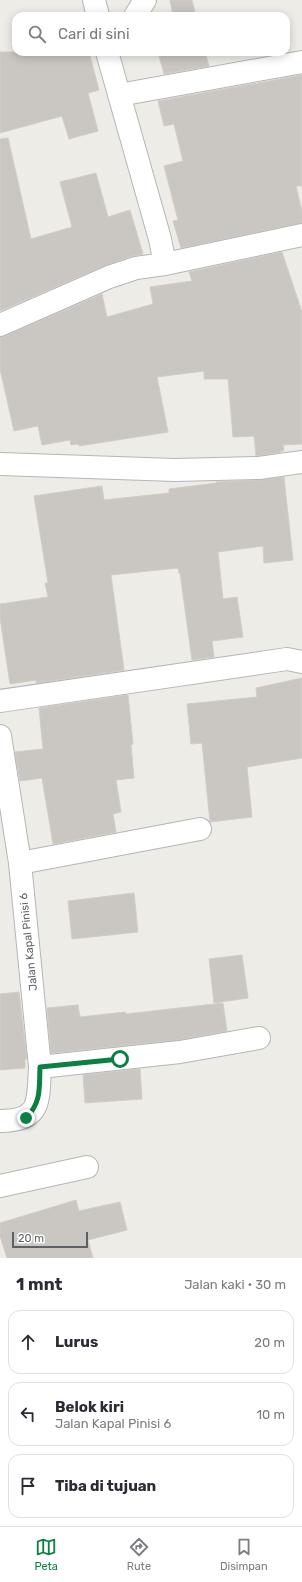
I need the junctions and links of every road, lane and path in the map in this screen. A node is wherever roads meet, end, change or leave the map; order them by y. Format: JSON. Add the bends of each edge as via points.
{"nodes":[{"id":1,"x":94,"y":0,"type":"edge"},
{"id":2,"x":146,"y":0,"type":"edge"},
{"id":3,"x":97,"y":12,"type":"edge"},
{"id":4,"x":138,"y":12,"type":"edge"},
{"id":5,"x":108,"y":56,"type":"edge"},
{"id":6,"x":302,"y":62,"type":"edge"},
{"id":7,"x":119,"y":95,"type":"junction"},
{"id":8,"x":302,"y":235,"type":"edge"},
{"id":9,"x":165,"y":264,"type":"junction"},
{"id":10,"x":0,"y":325,"type":"edge"},
{"id":11,"x":302,"y":462,"type":"edge"},
{"id":12,"x":0,"y":464,"type":"edge"},
{"id":13,"x":302,"y":662,"type":"edge"},
{"id":14,"x":0,"y":701,"type":"edge"},
{"id":15,"x":0,"y":736,"type":"edge"},
{"id":16,"x":200,"y":829,"type":"dead end"},
{"id":17,"x":20,"y":863,"type":"junction"},
{"id":18,"x":259,"y":1038,"type":"dead end"},
{"id":19,"x":40,"y":1067,"type":"junction"},
{"id":20,"x":0,"y":1122,"type":"edge"},
{"id":21,"x":87,"y":1167,"type":"dead end"},
{"id":22,"x":0,"y":1186,"type":"edge"}],
"edges":[{"from":1,"to":3,"type":"street"},
{"from":2,"to":4,"type":"street"},
{"from":5,"to":7,"type":"street"},
{"from":6,"to":7,"type":"street"},
{"from":7,"to":9,"type":"street"},
{"from":8,"to":9,"type":"street"},
{"from":9,"to":10,"type":"street","via":[[136,268],[109,277]]},
{"from":11,"to":12,"type":"street","via":[[259,468],[174,470]]},
{"from":13,"to":14,"type":"street","via":[[287,659]]},
{"from":15,"to":17,"type":"street","name":"Jalan Kapal Pinisi 6"},
{"from":16,"to":17,"type":"street"},
{"from":17,"to":19,"type":"street","name":"Jalan Kapal Pinisi 6"},
{"from":18,"to":19,"type":"street","via":[[180,1052]]},
{"from":19,"to":20,"type":"street","name":"Jalan Kapal Pinisi 6","via":[[39,1096],[35,1110],[26,1118]]},
{"from":21,"to":22,"type":"street"}]}
